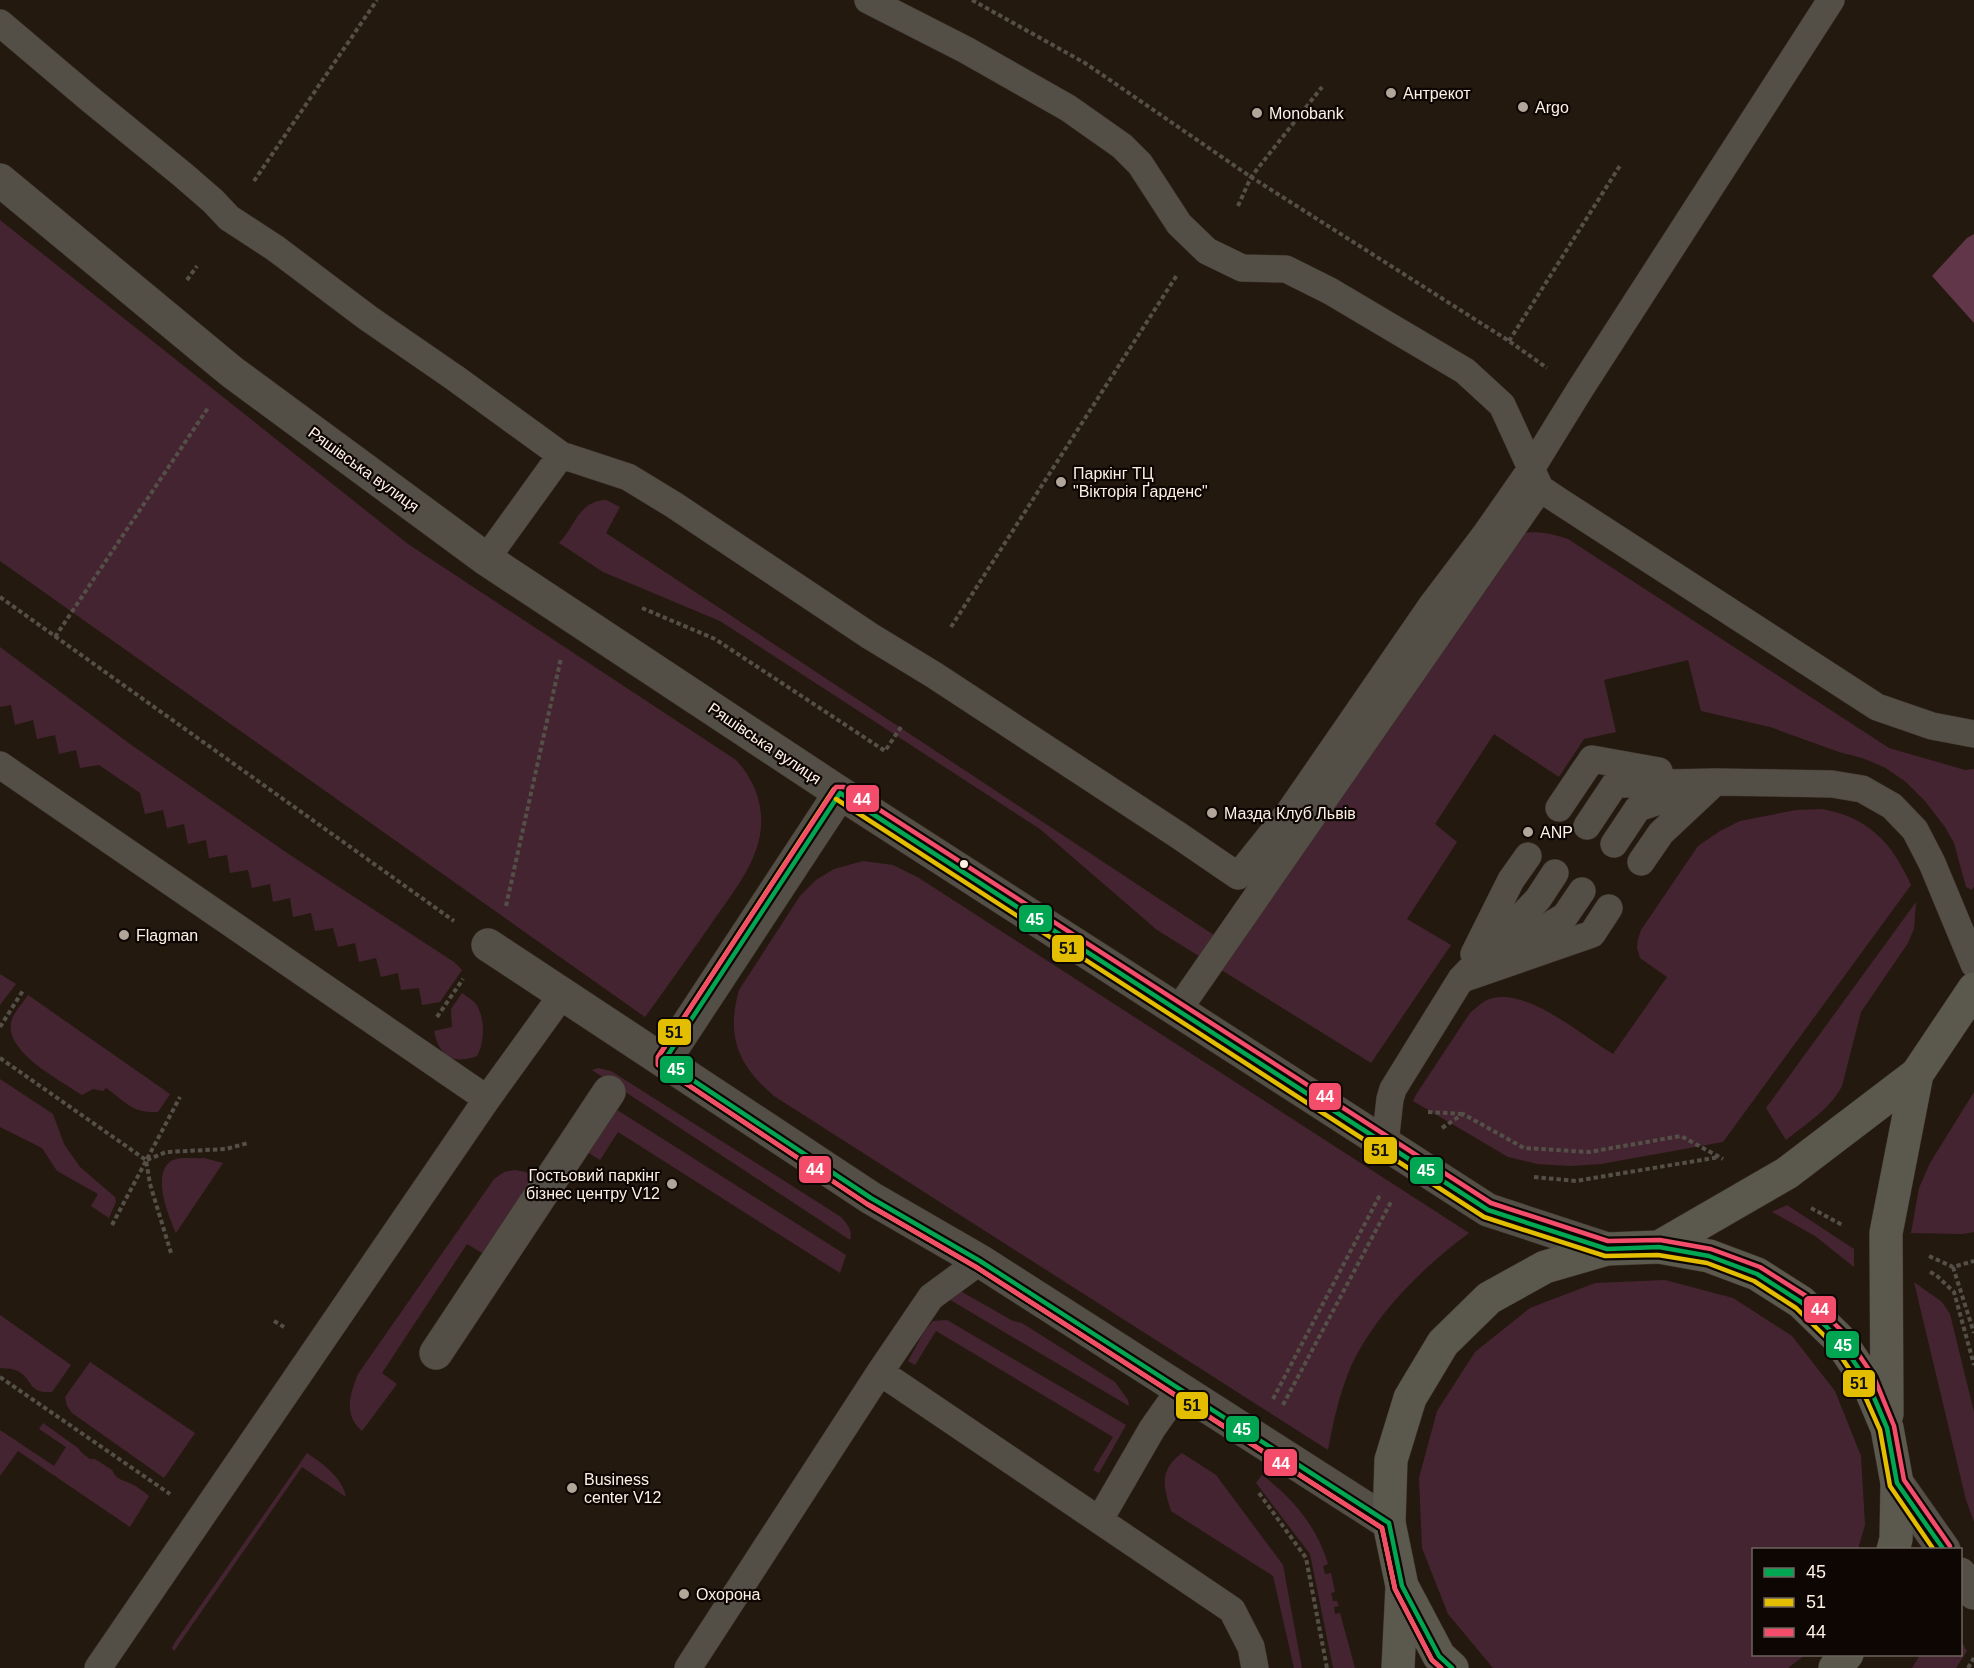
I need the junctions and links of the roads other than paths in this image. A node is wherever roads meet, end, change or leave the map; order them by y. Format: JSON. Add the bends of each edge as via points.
{"nodes":[{"id":1,"x":868,"y":0,"type":"edge"},
{"id":2,"x":1831,"y":0,"type":"edge"},
{"id":3,"x":0,"y":22,"type":"edge"},
{"id":4,"x":0,"y":180,"type":"edge"},
{"id":5,"x":561,"y":455,"type":"junction"},
{"id":6,"x":1536,"y":478,"type":"junction"},
{"id":7,"x":486,"y":560,"type":"junction"},
{"id":8,"x":1974,"y":734,"type":"edge"},
{"id":9,"x":0,"y":765,"type":"edge"},
{"id":10,"x":1716,"y":782,"type":"junction"},
{"id":11,"x":840,"y":793,"type":"junction"},
{"id":12,"x":1559,"y":808,"type":"dead end"},
{"id":13,"x":1587,"y":826,"type":"dead end"},
{"id":14,"x":1614,"y":844,"type":"dead end"},
{"id":15,"x":1528,"y":856,"type":"dead end"},
{"id":16,"x":1641,"y":862,"type":"dead end"},
{"id":17,"x":1555,"y":873,"type":"dead end"},
{"id":18,"x":1249,"y":883,"type":"junction"},
{"id":19,"x":1582,"y":891,"type":"dead end"},
{"id":20,"x":1610,"y":908,"type":"dead end"},
{"id":21,"x":488,"y":945,"type":"road end"},
{"id":22,"x":1974,"y":964,"type":"edge"},
{"id":23,"x":1461,"y":979,"type":"junction"},
{"id":24,"x":1974,"y":989,"type":"edge"},
{"id":25,"x":562,"y":995,"type":"junction"},
{"id":26,"x":1178,"y":1010,"type":"junction"},
{"id":27,"x":664,"y":1061,"type":"junction"},
{"id":28,"x":1917,"y":1074,"type":"junction"},
{"id":29,"x":609,"y":1092,"type":"dead end"},
{"id":30,"x":487,"y":1099,"type":"junction"},
{"id":31,"x":1385,"y":1143,"type":"junction"},
{"id":32,"x":1659,"y":1247,"type":"junction"},
{"id":33,"x":1607,"y":1249,"type":"junction"},
{"id":34,"x":980,"y":1261,"type":"junction"},
{"id":35,"x":436,"y":1353,"type":"dead end"},
{"id":36,"x":880,"y":1372,"type":"junction"},
{"id":37,"x":1180,"y":1389,"type":"junction"},
{"id":38,"x":1887,"y":1428,"type":"junction"},
{"id":39,"x":1898,"y":1483,"type":"junction"},
{"id":40,"x":1100,"y":1519,"type":"junction"},
{"id":41,"x":1389,"y":1523,"type":"junction"},
{"id":42,"x":1894,"y":1548,"type":"edge"},
{"id":43,"x":1943,"y":1548,"type":"edge"},
{"id":44,"x":1962,"y":1577,"type":"edge"},
{"id":45,"x":1402,"y":1586,"type":"junction"},
{"id":46,"x":1974,"y":1593,"type":"edge"},
{"id":47,"x":1845,"y":1656,"type":"edge"},
{"id":48,"x":98,"y":1668,"type":"edge"},
{"id":49,"x":688,"y":1668,"type":"edge"},
{"id":50,"x":1255,"y":1668,"type":"edge"},
{"id":51,"x":1398,"y":1668,"type":"edge"},
{"id":52,"x":1452,"y":1668,"type":"edge"},
{"id":53,"x":1835,"y":1668,"type":"edge"}],
"edges":[{"from":1,"to":6,"type":"lane","via":[[1068,108],[1122,146],[1140,164],[1179,224],[1207,252],[1242,268],[1286,269],[1465,370],[1502,405]]},
{"from":2,"to":6,"type":"lane","via":[[1579,391]]},
{"from":3,"to":5,"type":"lane","via":[[229,218]]},
{"from":4,"to":7,"type":"street","name":"Ряшівська вулиця","via":[[232,372]]},
{"from":5,"to":7,"type":"lane"},
{"from":5,"to":18,"type":"lane","via":[[628,477],[674,505]]},
{"from":6,"to":8,"type":"lane","via":[[1877,707],[1932,726]]},
{"from":6,"to":18,"type":"lane"},
{"from":7,"to":11,"type":"street","name":"Ряшівська вулиця"},
{"from":9,"to":30,"type":"lane"},
{"from":10,"to":12,"type":"lane","via":[[1592,759]]},
{"from":10,"to":13,"type":"lane","via":[[1615,784]]},
{"from":10,"to":14,"type":"lane","via":[[1638,808]]},
{"from":10,"to":16,"type":"lane","via":[[1660,833]]},
{"from":10,"to":22,"type":"lane","via":[[1832,784],[1862,789],[1892,806],[1915,830]]},
{"from":11,"to":26,"type":"street","name":"Ряшівська вулиця"},
{"from":11,"to":27,"type":"street"},
{"from":15,"to":23,"type":"lane","via":[[1511,880]]},
{"from":17,"to":23,"type":"lane","via":[[1538,899]]},
{"from":18,"to":26,"type":"lane"},
{"from":19,"to":23,"type":"lane","via":[[1565,916]]},
{"from":20,"to":23,"type":"lane","via":[[1592,934]]},
{"from":21,"to":25,"type":"street"},
{"from":23,"to":31,"type":"lane","via":[[1393,1089]]},
{"from":24,"to":28,"type":"main road"},
{"from":25,"to":27,"type":"street"},
{"from":25,"to":30,"type":"lane"},
{"from":26,"to":31,"type":"street","name":"Ряшівська вулиця"},
{"from":27,"to":34,"type":"street","via":[[871,1198]]},
{"from":28,"to":32,"type":"main road","via":[[1787,1173]]},
{"from":28,"to":38,"type":"main road","via":[[1886,1233]]},
{"from":29,"to":35,"type":"street"},
{"from":30,"to":48,"type":"lane"},
{"from":31,"to":33,"type":"street","name":"Ряшівська вулиця","via":[[1488,1210]]},
{"from":32,"to":33,"type":"main road"},
{"from":32,"to":38,"type":"main road","via":[[1709,1256],[1757,1274],[1801,1302],[1838,1338],[1867,1381]]},
{"from":33,"to":41,"type":"main road","via":[[1545,1267],[1489,1298],[1443,1343],[1410,1398],[1391,1460]]},
{"from":34,"to":36,"type":"lane","via":[[931,1297]]},
{"from":34,"to":37,"type":"street"},
{"from":36,"to":40,"type":"lane"},
{"from":36,"to":49,"type":"lane"},
{"from":37,"to":40,"type":"lane"},
{"from":37,"to":41,"type":"street"},
{"from":38,"to":39,"type":"main road"},
{"from":39,"to":42,"type":"main road"},
{"from":39,"to":43,"type":"main road"},
{"from":40,"to":50,"type":"lane","via":[[1232,1610],[1251,1647]]},
{"from":41,"to":45,"type":"main road"},
{"from":44,"to":46,"type":"main road"},
{"from":45,"to":51,"type":"main road"},
{"from":45,"to":52,"type":"main road","via":[[1439,1656]]},
{"from":47,"to":53,"type":"main road"}]}
